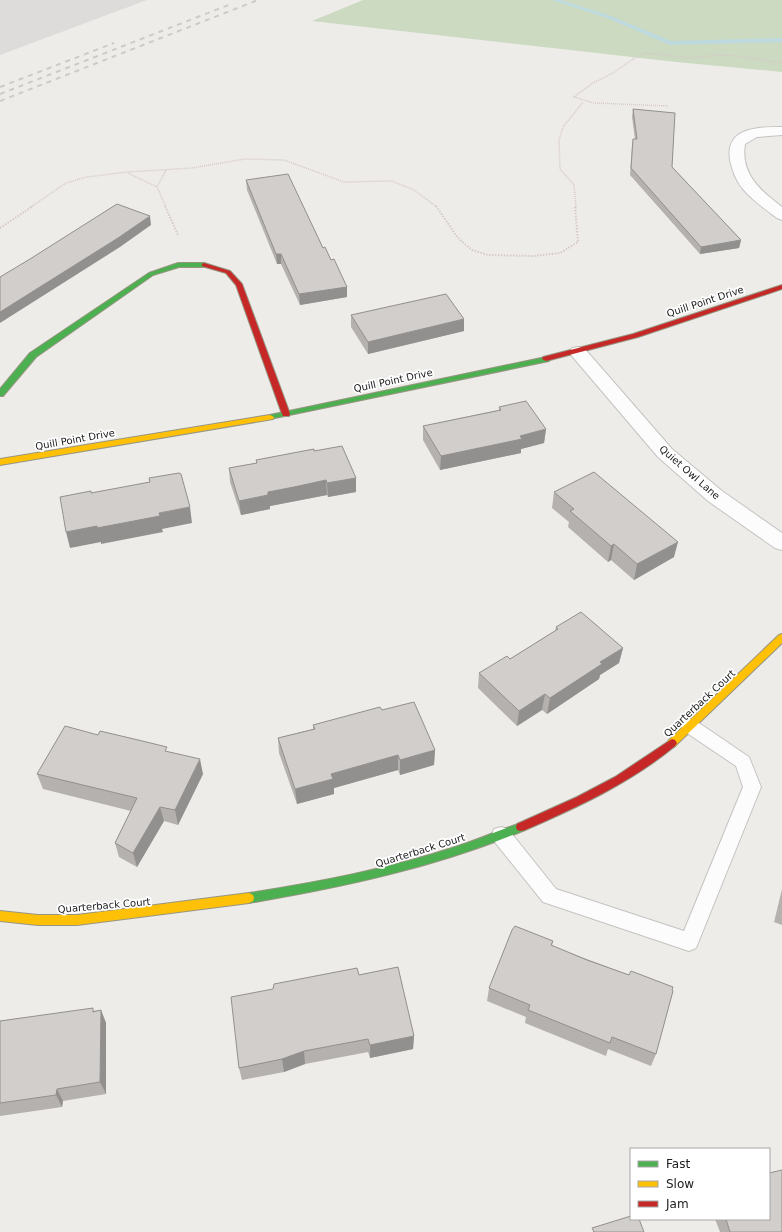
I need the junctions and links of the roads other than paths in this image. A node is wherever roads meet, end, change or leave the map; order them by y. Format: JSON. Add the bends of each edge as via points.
{"nodes":[{"id":1,"x":782,"y":131,"type":"edge"},
{"id":2,"x":782,"y":215,"type":"edge"},
{"id":3,"x":782,"y":286,"type":"edge"},
{"id":4,"x":578,"y":352,"type":"junction"},
{"id":5,"x":0,"y":394,"type":"edge"},
{"id":6,"x":286,"y":414,"type":"junction"},
{"id":7,"x":0,"y":462,"type":"edge"},
{"id":8,"x":782,"y":544,"type":"edge"},
{"id":9,"x":782,"y":637,"type":"edge"},
{"id":10,"x":690,"y":726,"type":"junction"},
{"id":11,"x":501,"y":835,"type":"junction"},
{"id":12,"x":0,"y":916,"type":"edge"}],
"edges":[{"from":1,"to":2,"type":"street","via":[[752,133],[743,137],[736,146],[736,156],[745,181]]},
{"from":3,"to":4,"type":"street","name":"Quill Point Drive","via":[[706,313]]},
{"from":4,"to":6,"type":"street","name":"Quill Point Drive"},
{"from":4,"to":8,"type":"street","name":"Quiet Owl Lane","via":[[665,453],[715,496]]},
{"from":5,"to":6,"type":"street","via":[[33,355],[151,274],[180,265],[198,265],[227,271],[239,284]]},
{"from":6,"to":7,"type":"street","name":"Quill Point Drive"},
{"from":9,"to":10,"type":"street","name":"Quarterback Court"},
{"from":10,"to":11,"type":"street","name":"Quarterback Court","via":[[665,750],[629,775],[557,812]]},
{"from":10,"to":11,"type":"lane","via":[[743,762],[752,786],[689,942],[550,896]]},
{"from":11,"to":12,"type":"street","name":"Quarterback Court","via":[[456,852],[370,876],[281,894],[147,912],[50,921]]}]}
